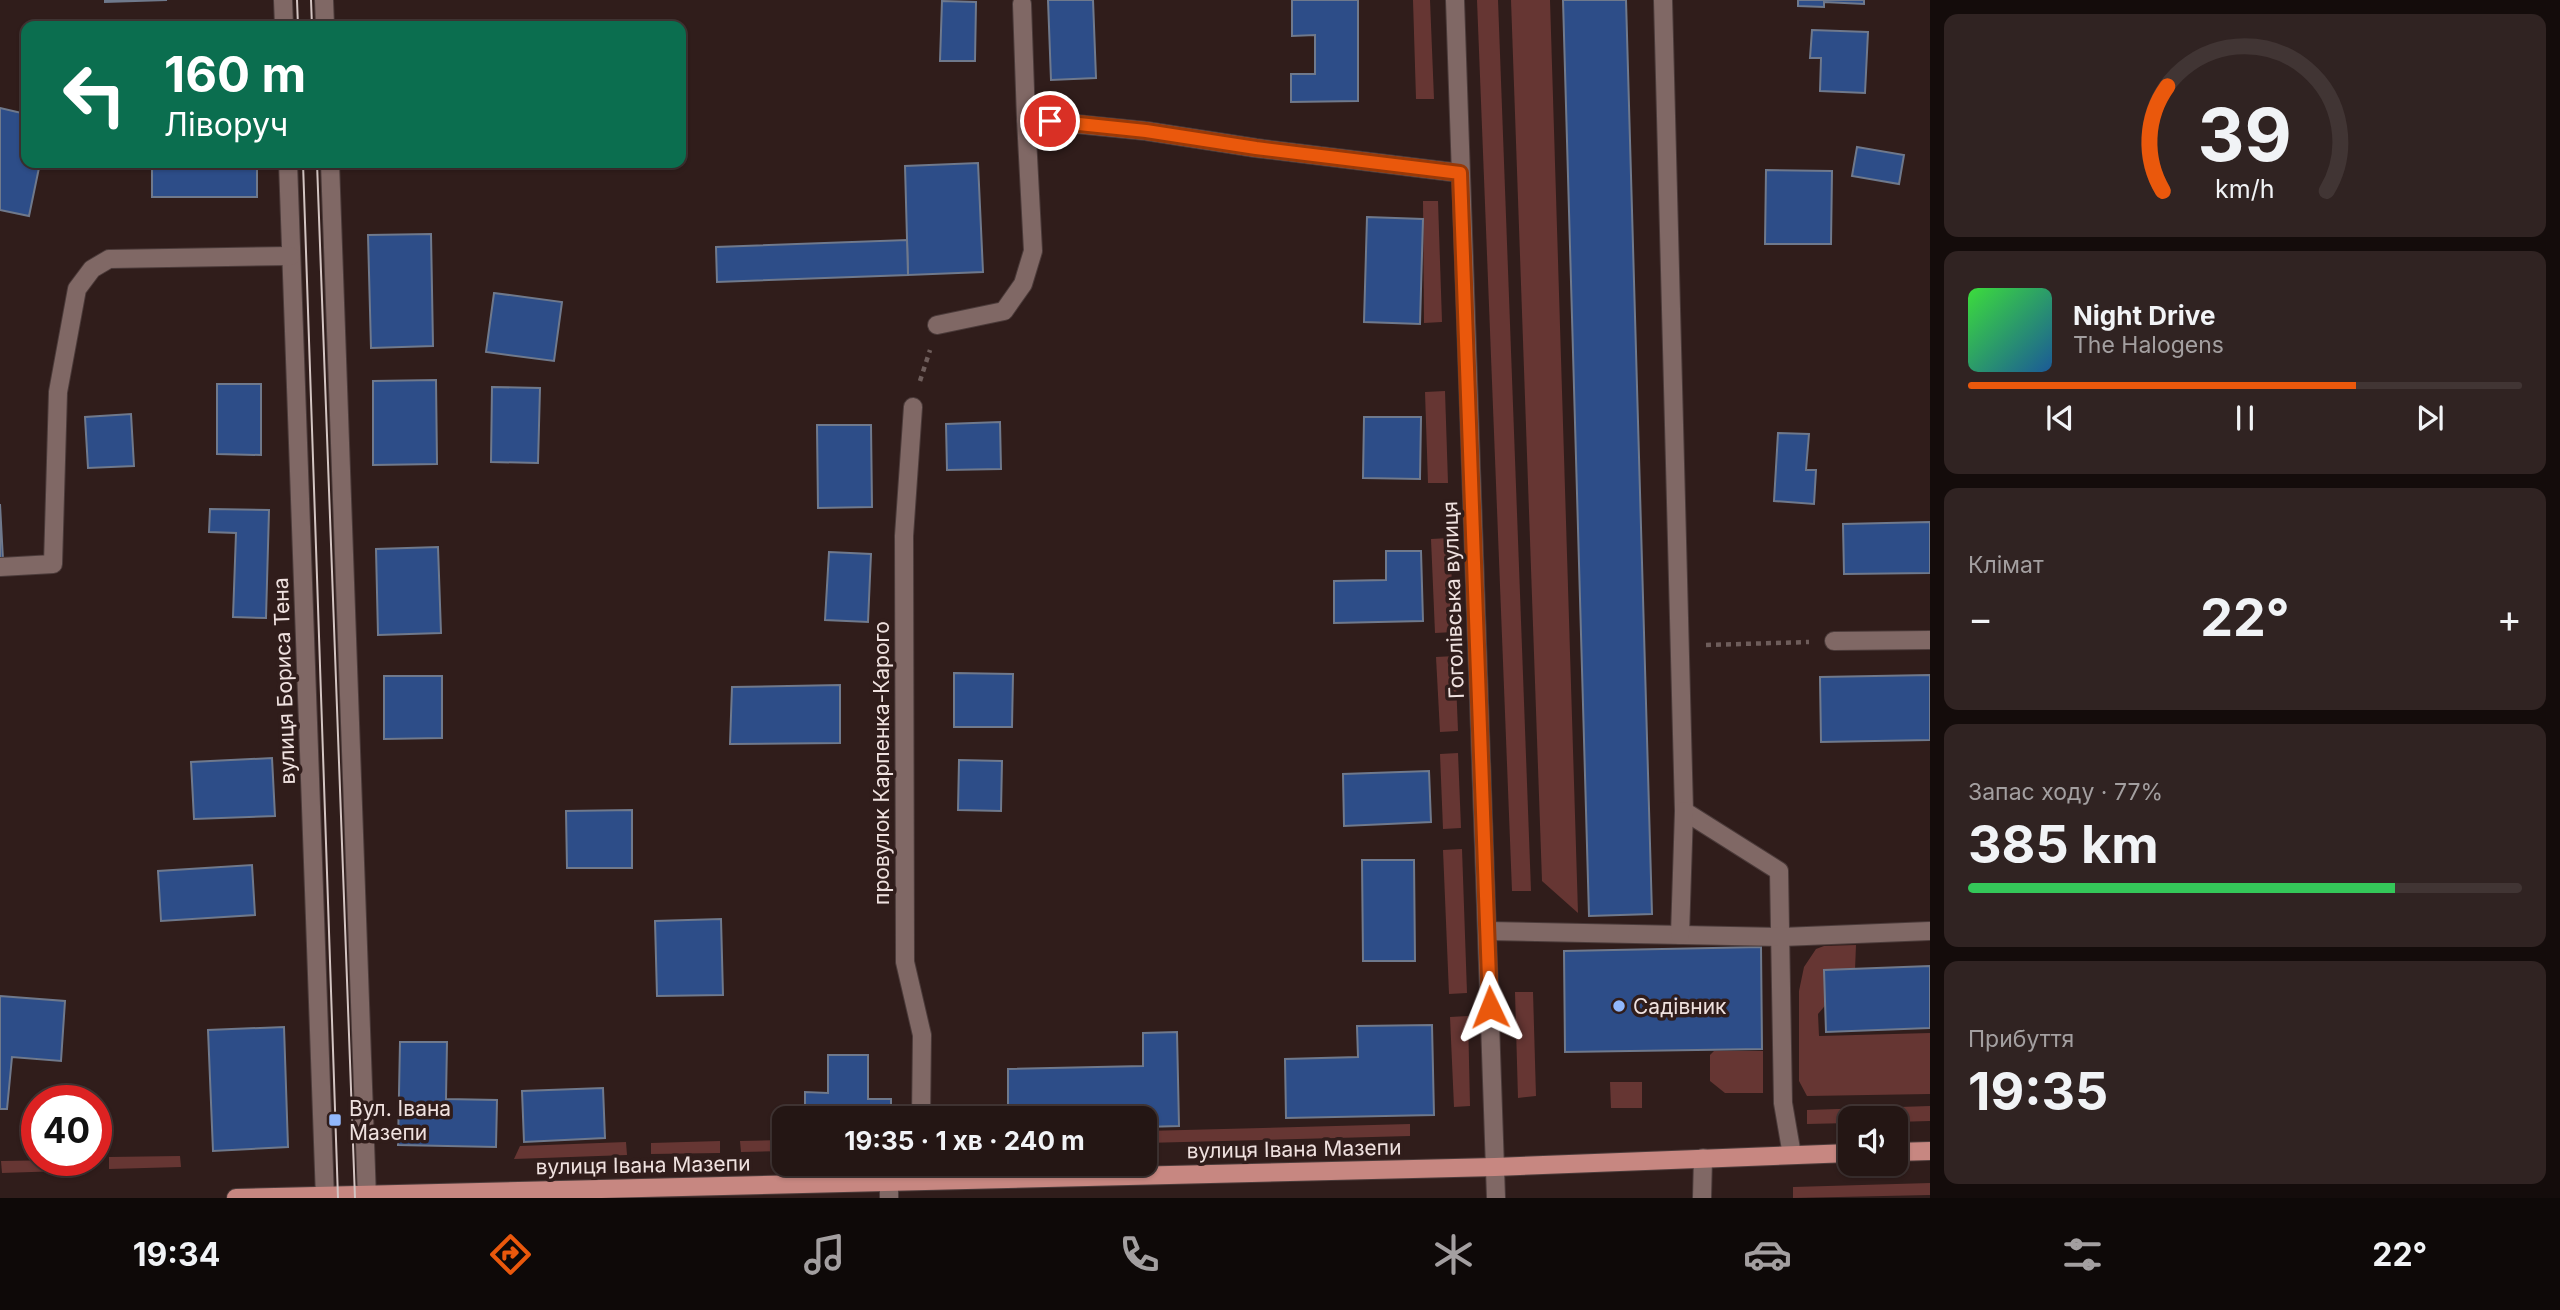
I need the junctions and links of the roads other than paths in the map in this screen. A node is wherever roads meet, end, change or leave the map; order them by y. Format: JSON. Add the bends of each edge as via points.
{"nodes":[{"id":1,"x":283,"y":0,"type":"edge"},
{"id":2,"x":324,"y":0,"type":"edge"},
{"id":3,"x":1455,"y":0,"type":"edge"},
{"id":4,"x":1663,"y":0,"type":"edge"},
{"id":5,"x":1022,"y":4,"type":"dead end"},
{"id":6,"x":284,"y":21,"type":"edge"},
{"id":7,"x":325,"y":21,"type":"edge"},
{"id":8,"x":1026,"y":119,"type":"junction"},
{"id":9,"x":288,"y":168,"type":"edge"},
{"id":10,"x":330,"y":168,"type":"edge"},
{"id":11,"x":1460,"y":173,"type":"junction"},
{"id":12,"x":291,"y":256,"type":"junction"},
{"id":13,"x":937,"y":325,"type":"road end"},
{"id":14,"x":913,"y":407,"type":"road end"},
{"id":15,"x":0,"y":567,"type":"edge"},
{"id":16,"x":1930,"y":640,"type":"edge"},
{"id":17,"x":1834,"y":641,"type":"road end"},
{"id":18,"x":1684,"y":811,"type":"junction"},
{"id":19,"x":1488,"y":931,"type":"junction"},
{"id":20,"x":1930,"y":931,"type":"edge"},
{"id":21,"x":1680,"y":935,"type":"junction"},
{"id":22,"x":1782,"y":937,"type":"junction"},
{"id":23,"x":920,"y":1106,"type":"edge"},
{"id":24,"x":1930,"y":1151,"type":"edge"},
{"id":25,"x":1908,"y":1152,"type":"edge"},
{"id":26,"x":1838,"y":1153,"type":"edge"},
{"id":27,"x":1792,"y":1155,"type":"junction"},
{"id":28,"x":1703,"y":1158,"type":"junction"},
{"id":29,"x":1495,"y":1167,"type":"junction"},
{"id":30,"x":1157,"y":1170,"type":"edge"},
{"id":31,"x":915,"y":1176,"type":"edge"},
{"id":32,"x":889,"y":1190,"type":"edge"},
{"id":33,"x":367,"y":1196,"type":"edge"},
{"id":34,"x":325,"y":1197,"type":"edge"},
{"id":35,"x":236,"y":1198,"type":"edge"},
{"id":36,"x":1496,"y":1198,"type":"edge"},
{"id":37,"x":1702,"y":1198,"type":"edge"}],
"edges":[{"from":1,"to":6,"type":"street"},
{"from":2,"to":7,"type":"street"},
{"from":3,"to":11,"type":"street","name":"Гоголівська вулиця"},
{"from":4,"to":18,"type":"street"},
{"from":5,"to":8,"type":"street"},
{"from":8,"to":11,"type":"street"},
{"from":8,"to":13,"type":"street","via":[[1033,251],[1023,284],[1004,311]]},
{"from":9,"to":12,"type":"street","name":"вулиця Бориса Тена"},
{"from":10,"to":33,"type":"street"},
{"from":11,"to":19,"type":"street","name":"Гоголівська вулиця"},
{"from":12,"to":15,"type":"street","via":[[109,259],[92,269],[77,289],[58,392],[53,565]]},
{"from":12,"to":34,"type":"street","name":"вулиця Бориса Тена"},
{"from":14,"to":23,"type":"street","name":"провулок Карпенка-Карого","via":[[904,536],[905,961],[922,1035]]},
{"from":16,"to":17,"type":"street"},
{"from":18,"to":21,"type":"street"},
{"from":18,"to":22,"type":"street","via":[[1779,871]]},
{"from":19,"to":21,"type":"street"},
{"from":19,"to":29,"type":"street","name":"Гоголівська вулиця"},
{"from":20,"to":22,"type":"street"},
{"from":21,"to":22,"type":"street"},
{"from":22,"to":27,"type":"street","via":[[1783,1103]]},
{"from":24,"to":25,"type":"main road"},
{"from":26,"to":27,"type":"main road","name":"вулиця Івана Мазепи"},
{"from":27,"to":28,"type":"main road","name":"вулиця Івана Мазепи"},
{"from":28,"to":29,"type":"main road","name":"вулиця Івана Мазепи"},
{"from":28,"to":37,"type":"street"},
{"from":29,"to":30,"type":"main road","name":"вулиця Івана Мазепи"},
{"from":29,"to":36,"type":"street","name":"Гоголівська вулиця"},
{"from":31,"to":32,"type":"main road","name":"вулиця Івана Мазепи"},
{"from":32,"to":33,"type":"main road","name":"вулиця Івана Мазепи"},
{"from":33,"to":34,"type":"main road","name":"вулиця Івана Мазепи"},
{"from":34,"to":35,"type":"main road","name":"вулиця Івана Мазепи"}]}
